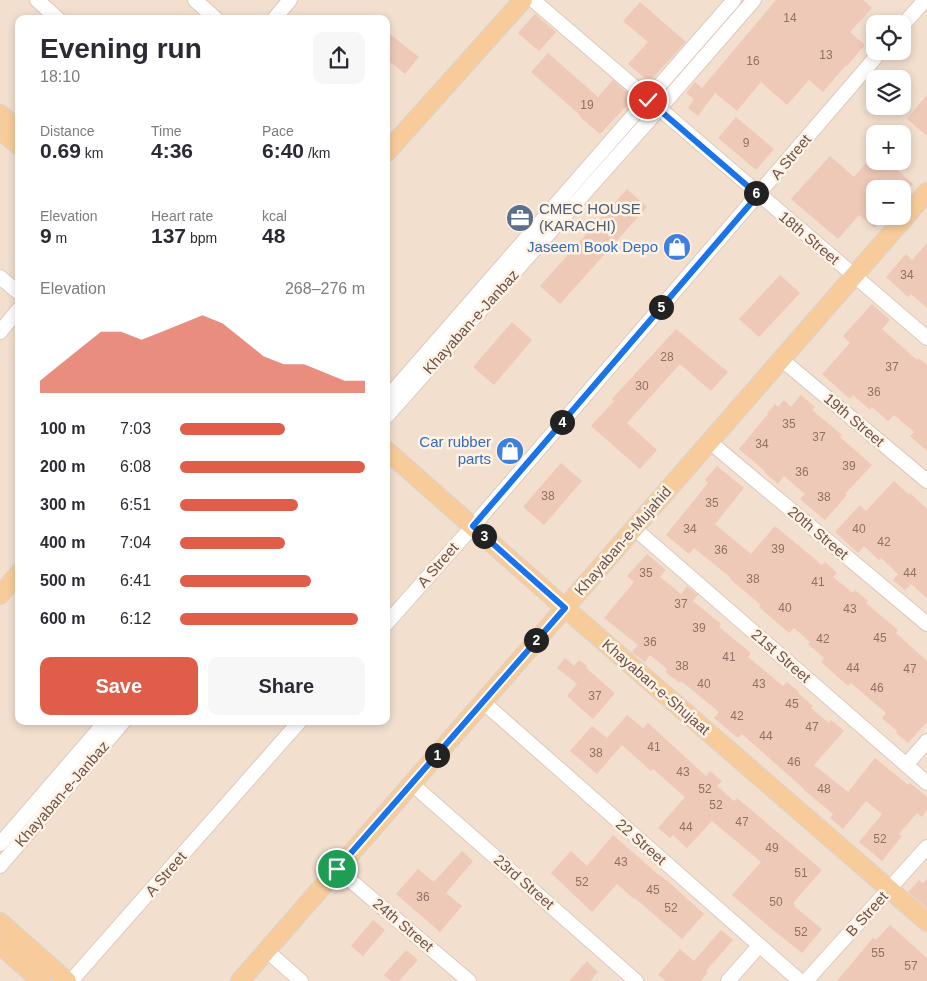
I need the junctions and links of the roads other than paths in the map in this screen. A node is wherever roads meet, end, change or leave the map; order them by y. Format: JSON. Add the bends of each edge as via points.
{"nodes":[{"id":1,"x":37,"y":0,"type":"edge"},
{"id":2,"x":195,"y":0,"type":"edge"},
{"id":3,"x":290,"y":0,"type":"edge"},
{"id":4,"x":523,"y":0,"type":"edge"},
{"id":5,"x":533,"y":0,"type":"edge"},
{"id":6,"x":734,"y":0,"type":"edge"},
{"id":7,"x":754,"y":0,"type":"edge"},
{"id":8,"x":925,"y":0,"type":"edge"},
{"id":9,"x":54,"y":15,"type":"edge"},
{"id":10,"x":212,"y":15,"type":"edge"},
{"id":11,"x":277,"y":15,"type":"edge"},
{"id":12,"x":911,"y":16,"type":"edge"},
{"id":13,"x":873,"y":60,"type":"edge"},
{"id":14,"x":648,"y":100,"type":"junction"},
{"id":15,"x":659,"y":110,"type":"junction"},
{"id":16,"x":0,"y":114,"type":"edge"},
{"id":17,"x":15,"y":127,"type":"edge"},
{"id":18,"x":0,"y":130,"type":"edge"},
{"id":19,"x":15,"y":143,"type":"edge"},
{"id":20,"x":390,"y":150,"type":"edge"},
{"id":21,"x":927,"y":192,"type":"edge"},
{"id":22,"x":758,"y":195,"type":"junction"},
{"id":23,"x":854,"y":276,"type":"junction"},
{"id":24,"x":0,"y":277,"type":"edge"},
{"id":25,"x":15,"y":290,"type":"edge"},
{"id":26,"x":15,"y":315,"type":"edge"},
{"id":27,"x":0,"y":332,"type":"edge"},
{"id":28,"x":927,"y":338,"type":"edge"},
{"id":29,"x":781,"y":359,"type":"junction"},
{"id":30,"x":390,"y":394,"type":"edge"},
{"id":31,"x":390,"y":413,"type":"edge"},
{"id":32,"x":710,"y":442,"type":"junction"},
{"id":33,"x":390,"y":454,"type":"edge"},
{"id":34,"x":390,"y":468,"type":"edge"},
{"id":35,"x":927,"y":481,"type":"edge"},
{"id":36,"x":634,"y":528,"type":"junction"},
{"id":37,"x":469,"y":530,"type":"junction"},
{"id":38,"x":561,"y":612,"type":"junction"},
{"id":39,"x":390,"y":619,"type":"edge"},
{"id":40,"x":927,"y":624,"type":"edge"},
{"id":41,"x":483,"y":702,"type":"junction"},
{"id":42,"x":103,"y":725,"type":"edge"},
{"id":43,"x":121,"y":725,"type":"edge"},
{"id":44,"x":296,"y":725,"type":"edge"},
{"id":45,"x":927,"y":741,"type":"edge"},
{"id":46,"x":906,"y":765,"type":"junction"},
{"id":47,"x":927,"y":783,"type":"edge"},
{"id":48,"x":412,"y":784,"type":"junction"},
{"id":49,"x":0,"y":844,"type":"edge"},
{"id":50,"x":927,"y":847,"type":"edge"},
{"id":51,"x":0,"y":866,"type":"edge"},
{"id":52,"x":337,"y":869,"type":"junction"},
{"id":53,"x":886,"y":893,"type":"junction"},
{"id":54,"x":0,"y":922,"type":"edge"},
{"id":55,"x":927,"y":922,"type":"edge"},
{"id":56,"x":927,"y":936,"type":"edge"},
{"id":57,"x":0,"y":945,"type":"edge"},
{"id":58,"x":760,"y":946,"type":"junction"},
{"id":59,"x":266,"y":950,"type":"junction"},
{"id":60,"x":41,"y":981,"type":"edge"},
{"id":61,"x":69,"y":981,"type":"edge"},
{"id":62,"x":240,"y":981,"type":"edge"},
{"id":63,"x":301,"y":981,"type":"edge"},
{"id":64,"x":469,"y":981,"type":"edge"},
{"id":65,"x":636,"y":981,"type":"edge"},
{"id":66,"x":728,"y":981,"type":"edge"},
{"id":67,"x":800,"y":981,"type":"edge"},
{"id":68,"x":806,"y":981,"type":"edge"}],
"edges":[{"from":1,"to":9,"type":"street"},
{"from":2,"to":10,"type":"street"},
{"from":3,"to":11,"type":"street"},
{"from":4,"to":20,"type":"main road"},
{"from":5,"to":14,"type":"street","name":"18th Street"},
{"from":6,"to":14,"type":"street","name":"Khayaban-e-Janbaz"},
{"from":7,"to":15,"type":"street","name":"Khayaban-e-Janbaz"},
{"from":8,"to":12,"type":"street"},
{"from":13,"to":22,"type":"street","name":"A Street"},
{"from":14,"to":15,"type":"street","name":"18th Street"},
{"from":14,"to":30,"type":"street","name":"Khayaban-e-Janbaz"},
{"from":15,"to":22,"type":"street","name":"18th Street"},
{"from":15,"to":31,"type":"street","name":"Khayaban-e-Janbaz"},
{"from":16,"to":17,"type":"main road"},
{"from":18,"to":19,"type":"main road"},
{"from":21,"to":23,"type":"main road","name":"Khayaban-e-Mujahid"},
{"from":22,"to":23,"type":"street","name":"18th Street"},
{"from":22,"to":37,"type":"street","name":"A Street"},
{"from":23,"to":28,"type":"street","name":"18th Street"},
{"from":23,"to":29,"type":"main road","name":"Khayaban-e-Mujahid"},
{"from":24,"to":25,"type":"street"},
{"from":26,"to":27,"type":"street"},
{"from":29,"to":32,"type":"main road","name":"Khayaban-e-Mujahid"},
{"from":29,"to":35,"type":"street","name":"19th Street"},
{"from":32,"to":36,"type":"main road","name":"Khayaban-e-Mujahid"},
{"from":32,"to":40,"type":"street","name":"20th Street"},
{"from":33,"to":37,"type":"main road","name":"Khayaban-e-Shujaat"},
{"from":34,"to":37,"type":"main road","name":"Khayaban-e-Shujaat"},
{"from":36,"to":38,"type":"main road","name":"Khayaban-e-Mujahid"},
{"from":36,"to":46,"type":"street","name":"21st Street"},
{"from":37,"to":38,"type":"main road","name":"Khayaban-e-Shujaat"},
{"from":37,"to":39,"type":"street","name":"A Street"},
{"from":38,"to":41,"type":"main road","name":"Khayaban-e-Mujahid"},
{"from":38,"to":53,"type":"main road","name":"Khayaban-e-Shujaat"},
{"from":41,"to":48,"type":"main road","name":"Khayaban-e-Mujahid"},
{"from":41,"to":58,"type":"street","name":"22 Street"},
{"from":42,"to":49,"type":"street","name":"Khayaban-e-Janbaz"},
{"from":43,"to":51,"type":"street","name":"Khayaban-e-Janbaz"},
{"from":44,"to":61,"type":"street","name":"A Street"},
{"from":45,"to":46,"type":"street"},
{"from":46,"to":47,"type":"street","name":"21st Street"},
{"from":48,"to":52,"type":"main road","name":"Khayaban-e-Mujahid"},
{"from":48,"to":65,"type":"street","name":"23rd Street"},
{"from":50,"to":53,"type":"street","name":"B Street"},
{"from":52,"to":59,"type":"main road","name":"Khayaban-e-Mujahid"},
{"from":52,"to":64,"type":"street","name":"24th Street"},
{"from":53,"to":55,"type":"main road","name":"Khayaban-e-Shujaat"},
{"from":53,"to":56,"type":"main road","name":"Khayaban-e-Shujaat"},
{"from":53,"to":68,"type":"street","name":"B Street"},
{"from":54,"to":61,"type":"main road"},
{"from":57,"to":60,"type":"main road"},
{"from":58,"to":66,"type":"street"},
{"from":58,"to":67,"type":"street","name":"22 Street"},
{"from":59,"to":62,"type":"main road","name":"Khayaban-e-Mujahid"},
{"from":59,"to":63,"type":"street"}]}
